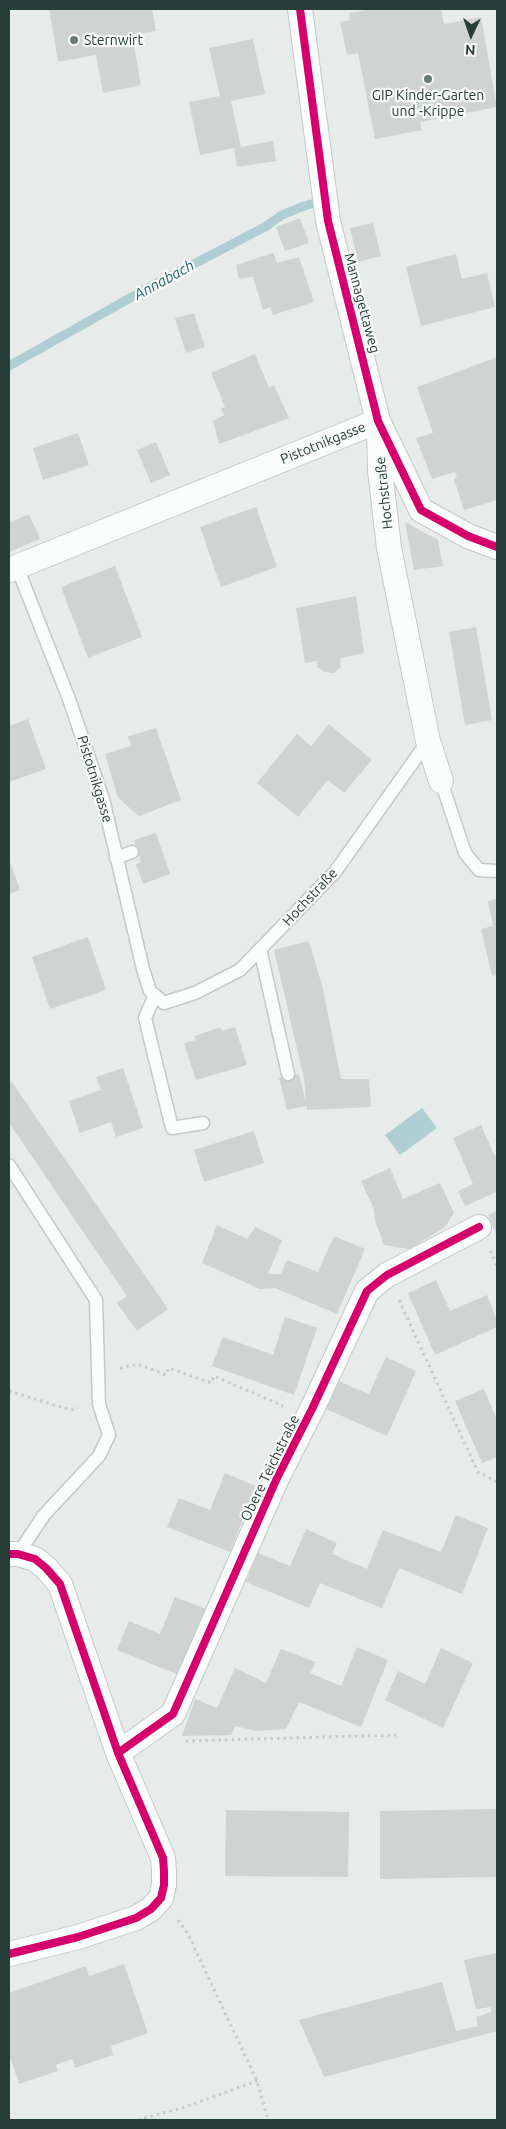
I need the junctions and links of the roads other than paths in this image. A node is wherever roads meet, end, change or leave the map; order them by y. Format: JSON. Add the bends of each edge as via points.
{"nodes":[{"id":1,"x":300,"y":9,"type":"edge"},
{"id":2,"x":378,"y":421,"type":"junction"},
{"id":3,"x":497,"y":547,"type":"edge"},
{"id":4,"x":13,"y":568,"type":"edge"},
{"id":5,"x":428,"y":741,"type":"junction"},
{"id":6,"x":441,"y":781,"type":"joint"},
{"id":7,"x":132,"y":852,"type":"dead end"},
{"id":8,"x":116,"y":858,"type":"junction"},
{"id":9,"x":497,"y":871,"type":"edge"},
{"id":10,"x":260,"y":949,"type":"junction"},
{"id":11,"x":155,"y":995,"type":"junction"},
{"id":12,"x":288,"y":1074,"type":"dead end"},
{"id":13,"x":203,"y":1123,"type":"dead end"},
{"id":14,"x":9,"y":1165,"type":"edge"},
{"id":15,"x":479,"y":1227,"type":"dead end"},
{"id":16,"x":13,"y":1554,"type":"edge"},
{"id":17,"x":118,"y":1754,"type":"junction"},
{"id":18,"x":9,"y":1954,"type":"edge"}],
"edges":[{"from":1,"to":2,"type":"street","name":"Mannagettaweg","via":[[328,221]]},
{"from":2,"to":3,"type":"street","name":"Mannagettaweg","via":[[421,510],[468,536]]},
{"from":2,"to":4,"type":"street","name":"Pistotnikgasse"},
{"from":2,"to":5,"type":"street","name":"Hochstraße","via":[[380,470],[390,548]]},
{"from":4,"to":8,"type":"lane","name":"Pistotnikgasse","via":[[70,699],[103,799]]},
{"from":5,"to":6,"type":"street","name":"Hochstraße"},
{"from":5,"to":10,"type":"lane","name":"Hochstraße","via":[[335,872]]},
{"from":6,"to":9,"type":"lane","via":[[465,852],[479,870]]},
{"from":7,"to":8,"type":"lane"},
{"from":8,"to":11,"type":"lane","name":"Pistotnikgasse","via":[[143,969],[150,991]]},
{"from":10,"to":11,"type":"lane","name":"Hochstraße","via":[[240,970],[194,993],[164,1003]]},
{"from":10,"to":12,"type":"lane"},
{"from":11,"to":13,"type":"lane","via":[[145,1018],[172,1128]]},
{"from":14,"to":16,"type":"lane","via":[[96,1300],[99,1404],[109,1435],[99,1456]]},
{"from":15,"to":17,"type":"street","name":"Obere Teichstraße","via":[[388,1275],[367,1291],[277,1478],[173,1714]]},
{"from":16,"to":17,"type":"street","via":[[35,1559],[60,1584]]},
{"from":17,"to":18,"type":"street","via":[[163,1858],[161,1898],[152,1909],[136,1918]]}]}
